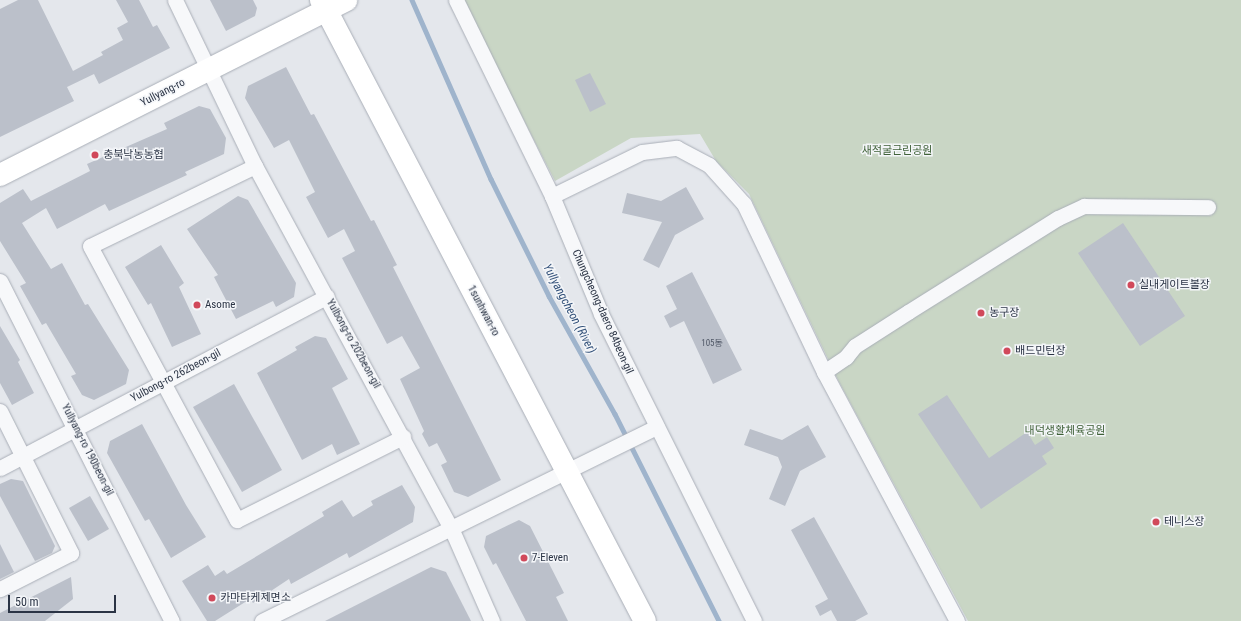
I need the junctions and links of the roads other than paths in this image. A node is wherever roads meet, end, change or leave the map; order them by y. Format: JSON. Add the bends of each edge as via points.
{"nodes":[{"id":1,"x":175,"y":0,"type":"edge"},
{"id":2,"x":346,"y":0,"type":"edge"},
{"id":3,"x":456,"y":0,"type":"edge"},
{"id":4,"x":324,"y":5,"type":"edge"},
{"id":5,"x":210,"y":70,"type":"junction"},
{"id":6,"x":255,"y":166,"type":"junction"},
{"id":7,"x":0,"y":175,"type":"edge"},
{"id":8,"x":552,"y":196,"type":"junction"},
{"id":9,"x":1208,"y":207,"type":"dead end"},
{"id":10,"x":0,"y":281,"type":"edge"},
{"id":11,"x":327,"y":296,"type":"junction"},
{"id":12,"x":824,"y":372,"type":"junction"},
{"id":13,"x":164,"y":382,"type":"junction"},
{"id":14,"x":0,"y":411,"type":"edge"},
{"id":15,"x":657,"y":427,"type":"junction"},
{"id":16,"x":77,"y":428,"type":"junction"},
{"id":17,"x":403,"y":437,"type":"junction"},
{"id":18,"x":24,"y":456,"type":"junction"},
{"id":19,"x":0,"y":468,"type":"edge"},
{"id":20,"x":566,"y":470,"type":"junction"},
{"id":21,"x":450,"y":528,"type":"junction"},
{"id":22,"x":0,"y":589,"type":"edge"},
{"id":23,"x":172,"y":621,"type":"edge"},
{"id":24,"x":262,"y":621,"type":"edge"},
{"id":25,"x":492,"y":621,"type":"edge"},
{"id":26,"x":645,"y":621,"type":"edge"},
{"id":27,"x":754,"y":621,"type":"edge"},
{"id":28,"x":958,"y":621,"type":"edge"}],
"edges":[{"from":1,"to":5,"type":"street","name":"Yulbong-ro 202beon-gil"},
{"from":2,"to":4,"type":"main road","name":"Yullyang-ro"},
{"from":3,"to":8,"type":"street","name":"Chungcheong-daero 84beon-gil"},
{"from":4,"to":5,"type":"main road","name":"Yullyang-ro"},
{"from":4,"to":20,"type":"main road","name":"1sunhwan-ro"},
{"from":5,"to":6,"type":"street","name":"Yulbong-ro 202beon-gil"},
{"from":5,"to":7,"type":"main road","name":"Yullyang-ro"},
{"from":6,"to":11,"type":"street","name":"Yulbong-ro 202beon-gil"},
{"from":6,"to":13,"type":"street","via":[[90,246]]},
{"from":8,"to":12,"type":"street","via":[[642,152],[677,148],[709,165],[744,204]]},
{"from":8,"to":15,"type":"street","name":"Chungcheong-daero 84beon-gil","via":[[601,314]]},
{"from":9,"to":12,"type":"street","via":[[1084,206],[1058,218],[901,316],[855,346],[846,357]]},
{"from":10,"to":16,"type":"street","name":"Yullyang-ro 190beon-gil"},
{"from":11,"to":13,"type":"street","name":"Yulbong-ro 262beon-gil"},
{"from":11,"to":17,"type":"street","name":"Yulbong-ro 202beon-gil"},
{"from":12,"to":28,"type":"street"},
{"from":13,"to":16,"type":"street","name":"Yulbong-ro 262beon-gil"},
{"from":13,"to":17,"type":"street","via":[[237,520]]},
{"from":14,"to":18,"type":"street"},
{"from":15,"to":20,"type":"street"},
{"from":15,"to":27,"type":"street","name":"Chungcheong-daero 84beon-gil"},
{"from":16,"to":18,"type":"street","name":"Yulbong-ro 262beon-gil"},
{"from":16,"to":23,"type":"street","name":"Yullyang-ro 190beon-gil"},
{"from":17,"to":21,"type":"street","name":"Yulbong-ro 202beon-gil"},
{"from":18,"to":19,"type":"street","name":"Yulbong-ro 262beon-gil"},
{"from":18,"to":22,"type":"street","via":[[70,553]]},
{"from":20,"to":21,"type":"street"},
{"from":20,"to":26,"type":"main road","name":"1sunhwan-ro"},
{"from":21,"to":24,"type":"street"},
{"from":21,"to":25,"type":"street","name":"Yulbong-ro 202beon-gil"}]}
